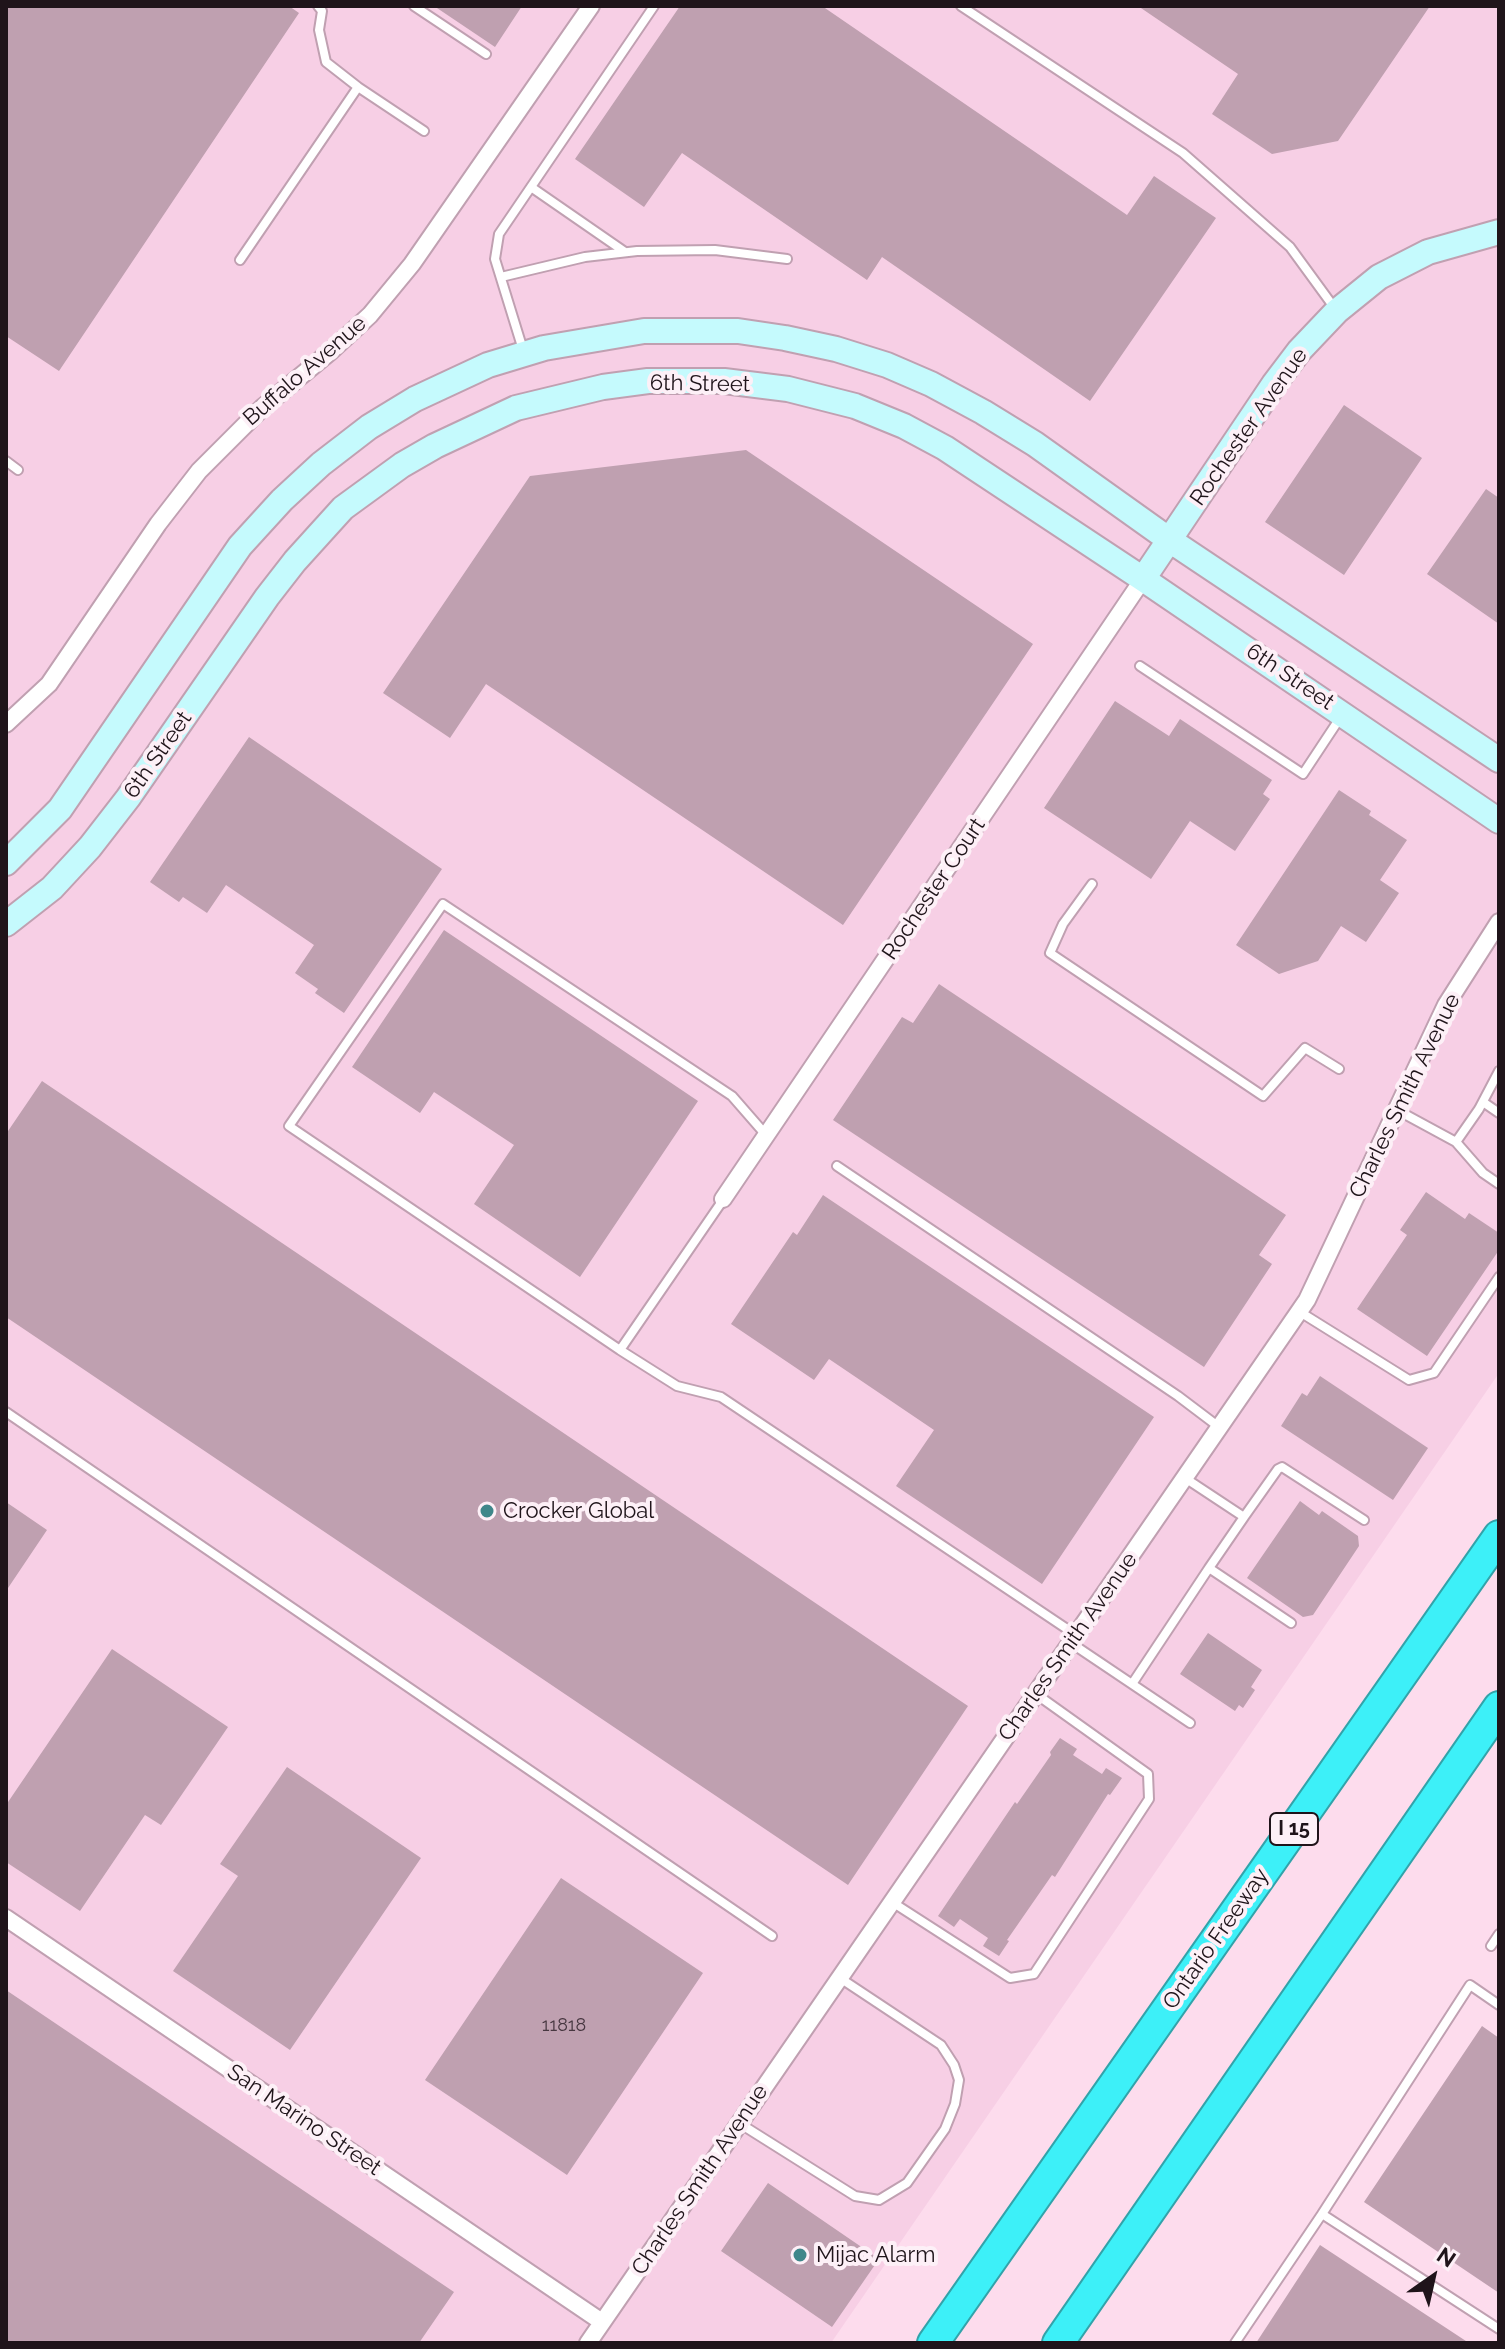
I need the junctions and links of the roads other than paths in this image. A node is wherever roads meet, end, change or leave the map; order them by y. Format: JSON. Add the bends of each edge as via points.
{"nodes":[{"id":1,"x":318,"y":6,"type":"edge"},
{"id":2,"x":414,"y":6,"type":"edge"},
{"id":3,"x":591,"y":6,"type":"edge"},
{"id":4,"x":654,"y":6,"type":"edge"},
{"id":5,"x":961,"y":6,"type":"edge"},
{"id":6,"x":486,"y":54,"type":"dead end"},
{"id":7,"x":358,"y":87,"type":"junction"},
{"id":8,"x":424,"y":131,"type":"dead end"},
{"id":9,"x":531,"y":187,"type":"junction"},
{"id":10,"x":1499,"y":232,"type":"edge"},
{"id":11,"x":625,"y":252,"type":"junction"},
{"id":12,"x":787,"y":259,"type":"dead end"},
{"id":13,"x":240,"y":260,"type":"dead end"},
{"id":14,"x":501,"y":277,"type":"junction"},
{"id":15,"x":1337,"y":311,"type":"junction"},
{"id":16,"x":524,"y":353,"type":"junction"},
{"id":17,"x":6,"y":461,"type":"edge"},
{"id":18,"x":18,"y":470,"type":"dead end"},
{"id":19,"x":1171,"y":541,"type":"junction"},
{"id":20,"x":1143,"y":579,"type":"junction"},
{"id":21,"x":1140,"y":666,"type":"dead end"},
{"id":22,"x":1343,"y":713,"type":"junction"},
{"id":23,"x":6,"y":724,"type":"edge"},
{"id":24,"x":1499,"y":760,"type":"edge"},
{"id":25,"x":1499,"y":821,"type":"edge"},
{"id":26,"x":6,"y":863,"type":"edge"},
{"id":27,"x":1092,"y":884,"type":"dead end"},
{"id":28,"x":1499,"y":922,"type":"edge"},
{"id":29,"x":6,"y":924,"type":"edge"},
{"id":30,"x":1339,"y":1069,"type":"dead end"},
{"id":31,"x":1499,"y":1071,"type":"edge"},
{"id":32,"x":1483,"y":1102,"type":"junction"},
{"id":33,"x":1397,"y":1110,"type":"junction"},
{"id":34,"x":1499,"y":1113,"type":"edge"},
{"id":35,"x":767,"y":1136,"type":"junction"},
{"id":36,"x":1456,"y":1142,"type":"junction"},
{"id":37,"x":837,"y":1166,"type":"dead end"},
{"id":38,"x":1499,"y":1184,"type":"edge"},
{"id":39,"x":723,"y":1199,"type":"joint"},
{"id":40,"x":1499,"y":1277,"type":"edge"},
{"id":41,"x":1299,"y":1311,"type":"junction"},
{"id":42,"x":620,"y":1350,"type":"junction"},
{"id":43,"x":6,"y":1412,"type":"edge"},
{"id":44,"x":1219,"y":1427,"type":"junction"},
{"id":45,"x":1184,"y":1478,"type":"junction"},
{"id":46,"x":1244,"y":1517,"type":"junction"},
{"id":47,"x":1364,"y":1520,"type":"dead end"},
{"id":48,"x":1499,"y":1536,"type":"edge"},
{"id":49,"x":1209,"y":1568,"type":"junction"},
{"id":50,"x":1291,"y":1623,"type":"dead end"},
{"id":51,"x":1073,"y":1639,"type":"junction"},
{"id":52,"x":1132,"y":1684,"type":"junction"},
{"id":53,"x":1035,"y":1694,"type":"junction"},
{"id":54,"x":1499,"y":1707,"type":"edge"},
{"id":55,"x":1190,"y":1723,"type":"dead end"},
{"id":56,"x":892,"y":1902,"type":"junction"},
{"id":57,"x":6,"y":1918,"type":"edge"},
{"id":58,"x":1499,"y":1934,"type":"edge"},
{"id":59,"x":772,"y":1936,"type":"dead end"},
{"id":60,"x":1491,"y":1946,"type":"dead end"},
{"id":61,"x":840,"y":1978,"type":"junction"},
{"id":62,"x":1499,"y":2005,"type":"edge"},
{"id":63,"x":739,"y":2123,"type":"junction"},
{"id":64,"x":1322,"y":2214,"type":"junction"},
{"id":65,"x":602,"y":2322,"type":"junction"},
{"id":66,"x":1499,"y":2329,"type":"edge"},
{"id":67,"x":588,"y":2343,"type":"edge"},
{"id":68,"x":933,"y":2343,"type":"edge"},
{"id":69,"x":1058,"y":2343,"type":"edge"},
{"id":70,"x":1235,"y":2343,"type":"edge"}],
"edges":[{"from":1,"to":7,"type":"lane","via":[[326,62]]},
{"from":2,"to":6,"type":"lane"},
{"from":3,"to":23,"type":"street","name":"Buffalo Avenue","via":[[412,264],[370,315],[262,408],[199,471],[49,684]]},
{"from":4,"to":9,"type":"lane"},
{"from":5,"to":15,"type":"lane","via":[[1183,153],[1290,247]]},
{"from":7,"to":8,"type":"lane"},
{"from":7,"to":13,"type":"lane"},
{"from":9,"to":11,"type":"lane"},
{"from":9,"to":14,"type":"lane","via":[[499,234],[495,259]]},
{"from":10,"to":15,"type":"main road","name":"Rochester Avenue","via":[[1428,252],[1379,277]]},
{"from":11,"to":12,"type":"lane","via":[[715,250]]},
{"from":11,"to":14,"type":"lane"},
{"from":14,"to":16,"type":"lane"},
{"from":15,"to":19,"type":"main road","name":"Rochester Avenue","via":[[1274,384]]},
{"from":16,"to":19,"type":"main road","via":[[613,334],[675,330],[738,331],[836,349],[887,365],[983,412]]},
{"from":16,"to":26,"type":"main road","via":[[415,399],[369,427],[282,500],[240,546],[60,809]]},
{"from":17,"to":18,"type":"lane"},
{"from":19,"to":20,"type":"main road","name":"Rochester Avenue"},
{"from":19,"to":24,"type":"main road"},
{"from":20,"to":22,"type":"main road","name":"6th Street"},
{"from":20,"to":29,"type":"main road","name":"6th Street","via":[[945,448],[878,414],[823,396],[724,381],[648,381],[516,408],[402,465],[343,508],[267,597],[90,847],[52,888]]},
{"from":20,"to":35,"type":"street","name":"Rochester Court"},
{"from":21,"to":22,"type":"lane","via":[[1303,774]]},
{"from":22,"to":25,"type":"main road","name":"6th Street"},
{"from":27,"to":30,"type":"lane","via":[[1050,953],[1263,1096],[1305,1048]]},
{"from":28,"to":33,"type":"street","name":"Charles Smith Avenue","via":[[1446,1005]]},
{"from":31,"to":32,"type":"lane"},
{"from":32,"to":34,"type":"lane"},
{"from":32,"to":36,"type":"lane"},
{"from":33,"to":36,"type":"lane"},
{"from":33,"to":41,"type":"street","name":"Charles Smith Avenue"},
{"from":35,"to":39,"type":"street","name":"Rochester Court"},
{"from":35,"to":42,"type":"lane","via":[[732,1096],[443,904],[289,1126]]},
{"from":36,"to":38,"type":"lane"},
{"from":37,"to":44,"type":"lane"},
{"from":39,"to":42,"type":"lane"},
{"from":40,"to":41,"type":"lane","via":[[1434,1373],[1409,1380]]},
{"from":41,"to":44,"type":"street","name":"Charles Smith Avenue"},
{"from":42,"to":51,"type":"lane","via":[[677,1386],[721,1397]]},
{"from":43,"to":59,"type":"lane"},
{"from":44,"to":45,"type":"street","name":"Charles Smith Avenue"},
{"from":45,"to":46,"type":"lane"},
{"from":45,"to":51,"type":"street","name":"Charles Smith Avenue"},
{"from":46,"to":47,"type":"lane","via":[[1282,1467]]},
{"from":46,"to":49,"type":"lane"},
{"from":48,"to":68,"type":"highway","name":"Ontario Freeway","number":"I 15"},
{"from":49,"to":50,"type":"lane"},
{"from":49,"to":52,"type":"lane"},
{"from":51,"to":52,"type":"lane"},
{"from":51,"to":53,"type":"street","name":"Charles Smith Avenue"},
{"from":52,"to":55,"type":"lane"},
{"from":53,"to":56,"type":"street","name":"Charles Smith Avenue"},
{"from":53,"to":56,"type":"lane","via":[[1148,1774],[1149,1799],[1034,1974],[1010,1978]]},
{"from":54,"to":69,"type":"highway"},
{"from":56,"to":61,"type":"street","name":"Charles Smith Avenue"},
{"from":57,"to":65,"type":"street","name":"San Marino Street"},
{"from":58,"to":60,"type":"lane"},
{"from":61,"to":63,"type":"street","name":"Charles Smith Avenue"},
{"from":61,"to":63,"type":"lane","via":[[941,2045],[959,2080],[945,2129],[907,2183],[879,2200],[855,2196]]},
{"from":62,"to":64,"type":"lane","via":[[1470,1985]]},
{"from":63,"to":65,"type":"street","name":"Charles Smith Avenue"},
{"from":64,"to":66,"type":"lane"},
{"from":64,"to":70,"type":"lane"},
{"from":65,"to":67,"type":"street","name":"Charles Smith Avenue"}]}
